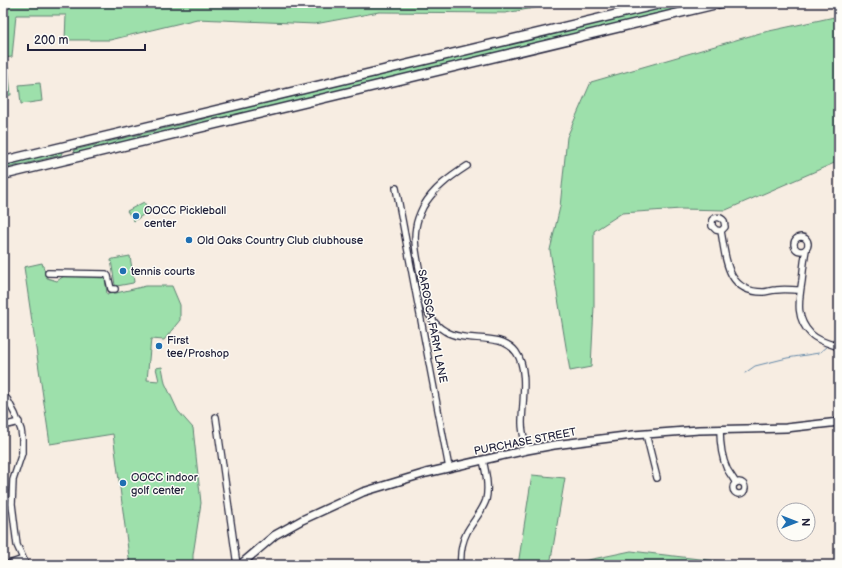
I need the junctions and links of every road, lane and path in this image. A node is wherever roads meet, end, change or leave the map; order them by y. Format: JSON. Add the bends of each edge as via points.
{"nodes":[{"id":1,"x":664,"y":3,"type":"edge"},
{"id":2,"x":721,"y":3,"type":"edge"},
{"id":3,"x":3,"y":161,"type":"edge"},
{"id":4,"x":467,"y":166,"type":"dead end"},
{"id":5,"x":3,"y":175,"type":"edge"},
{"id":6,"x":396,"y":188,"type":"dead end"},
{"id":7,"x":721,"y":230,"type":"dead end"},
{"id":8,"x":806,"y":250,"type":"dead end"},
{"id":9,"x":48,"y":273,"type":"dead end"},
{"id":10,"x":115,"y":289,"type":"dead end"},
{"id":11,"x":800,"y":290,"type":"junction"},
{"id":12,"x":839,"y":347,"type":"edge"},
{"id":13,"x":3,"y":395,"type":"edge"},
{"id":14,"x":216,"y":417,"type":"dead end"},
{"id":15,"x":19,"y":422,"type":"junction"},
{"id":16,"x":839,"y":422,"type":"edge"},
{"id":17,"x":3,"y":426,"type":"edge"},
{"id":18,"x":720,"y":429,"type":"junction"},
{"id":19,"x":646,"y":434,"type":"junction"},
{"id":20,"x":527,"y":450,"type":"junction"},
{"id":21,"x":484,"y":460,"type":"junction"},
{"id":22,"x":449,"y":468,"type":"junction"},
{"id":23,"x":657,"y":478,"type":"dead end"},
{"id":24,"x":736,"y":483,"type":"dead end"},
{"id":25,"x":23,"y":559,"type":"junction"},
{"id":26,"x":6,"y":565,"type":"edge"},
{"id":27,"x":26,"y":565,"type":"edge"},
{"id":28,"x":238,"y":565,"type":"edge"},
{"id":29,"x":460,"y":565,"type":"edge"}],
"edges":[{"from":1,"to":3,"type":"highway"},
{"from":2,"to":5,"type":"highway"},
{"from":4,"to":20,"type":"street","via":[[441,184],[422,208],[415,238],[423,293],[431,318],[445,331],[455,336],[501,342],[516,352],[522,366],[522,432]]},
{"from":6,"to":22,"type":"street","name":"SAROSCA FARM LANE"},
{"from":7,"to":11,"type":"street","via":[[728,266],[734,280],[740,285],[764,292]]},
{"from":8,"to":11,"type":"street"},
{"from":9,"to":10,"type":"street","via":[[106,274],[111,289]]},
{"from":11,"to":12,"type":"street","via":[[799,310],[802,322],[811,334]]},
{"from":13,"to":15,"type":"street"},
{"from":14,"to":28,"type":"street"},
{"from":15,"to":17,"type":"street"},
{"from":15,"to":25,"type":"street","via":[[22,453],[13,480],[12,504],[17,545]]},
{"from":16,"to":18,"type":"main road","name":"PURCHASE STREET","via":[[783,428]]},
{"from":18,"to":19,"type":"main road","name":"PURCHASE STREET"},
{"from":18,"to":24,"type":"street","via":[[723,457]]},
{"from":19,"to":20,"type":"main road","name":"PURCHASE STREET"},
{"from":19,"to":23,"type":"street"},
{"from":20,"to":21,"type":"main road","name":"PURCHASE STREET"},
{"from":21,"to":22,"type":"main road","name":"PURCHASE STREET"},
{"from":21,"to":29,"type":"street","via":[[486,500],[467,533]]},
{"from":22,"to":28,"type":"main road","name":"PURCHASE STREET","via":[[363,492],[302,520],[275,535]]},
{"from":25,"to":26,"type":"street"},
{"from":25,"to":27,"type":"street"}]}
